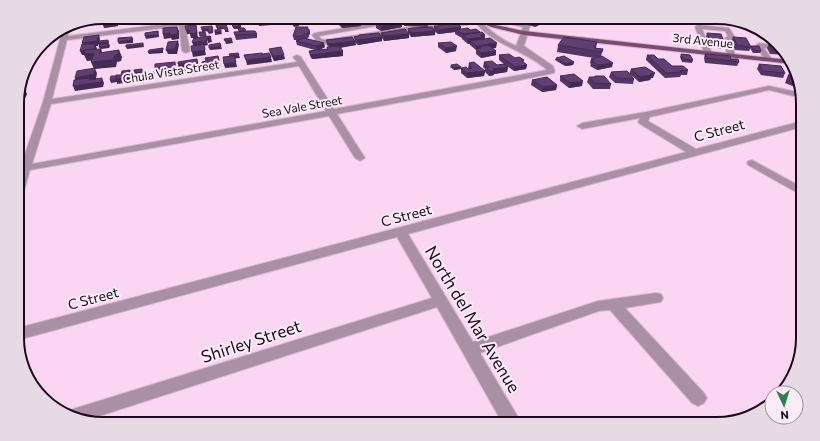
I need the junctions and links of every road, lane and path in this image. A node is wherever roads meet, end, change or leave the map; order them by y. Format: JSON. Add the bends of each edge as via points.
{"nodes":[{"id":1,"x":182,"y":24,"type":"joint"},
{"id":2,"x":376,"y":24,"type":"edge"},
{"id":3,"x":441,"y":24,"type":"edge"},
{"id":4,"x":455,"y":24,"type":"joint"},
{"id":5,"x":479,"y":24,"type":"edge"},
{"id":6,"x":488,"y":24,"type":"edge"},
{"id":7,"x":514,"y":24,"type":"edge"},
{"id":8,"x":443,"y":26,"type":"junction"},
{"id":9,"x":462,"y":30,"type":"edge"},
{"id":10,"x":524,"y":32,"type":"junction"},
{"id":11,"x":65,"y":34,"type":"edge"},
{"id":12,"x":755,"y":37,"type":"dead end"},
{"id":13,"x":64,"y":38,"type":"junction"},
{"id":14,"x":759,"y":45,"type":"junction"},
{"id":15,"x":773,"y":47,"type":"edge"},
{"id":16,"x":186,"y":51,"type":"dead end"},
{"id":17,"x":525,"y":52,"type":"junction"},
{"id":18,"x":708,"y":53,"type":"junction"},
{"id":19,"x":731,"y":56,"type":"junction"},
{"id":20,"x":768,"y":60,"type":"junction"},
{"id":21,"x":784,"y":61,"type":"edge"},
{"id":22,"x":795,"y":93,"type":"edge"},
{"id":23,"x":47,"y":102,"type":"junction"},
{"id":24,"x":331,"y":112,"type":"junction"},
{"id":25,"x":646,"y":115,"type":"junction"},
{"id":26,"x":582,"y":126,"type":"dead end"},
{"id":27,"x":796,"y":126,"type":"edge"},
{"id":28,"x":694,"y":152,"type":"junction"},
{"id":29,"x":360,"y":158,"type":"dead end"},
{"id":30,"x":752,"y":163,"type":"dead end"},
{"id":31,"x":26,"y":168,"type":"junction"},
{"id":32,"x":24,"y":174,"type":"edge"},
{"id":33,"x":796,"y":187,"type":"edge"},
{"id":34,"x":401,"y":233,"type":"junction"},
{"id":35,"x":656,"y":298,"type":"dead end"},
{"id":36,"x":440,"y":301,"type":"junction"},
{"id":37,"x":613,"y":304,"type":"junction"},
{"id":38,"x":24,"y":332,"type":"edge"},
{"id":39,"x":469,"y":350,"type":"junction"},
{"id":40,"x":698,"y":398,"type":"dead end"},
{"id":41,"x":82,"y":414,"type":"edge"},
{"id":42,"x":509,"y":417,"type":"edge"}],
"edges":[{"from":1,"to":13,"type":"street"},
{"from":1,"to":16,"type":"street"},
{"from":2,"to":8,"type":"street","via":[[315,35],[325,42]]},
{"from":3,"to":8,"type":"street"},
{"from":4,"to":8,"type":"street"},
{"from":4,"to":9,"type":"street"},
{"from":5,"to":17,"type":"street","name":"Sea Vale Street","via":[[512,47]]},
{"from":6,"to":10,"type":"main road","name":"3rd Avenue"},
{"from":7,"to":10,"type":"street","via":[[526,26]]},
{"from":10,"to":17,"type":"street","via":[[520,45]]},
{"from":10,"to":18,"type":"main road","name":"3rd Avenue"},
{"from":11,"to":13,"type":"street"},
{"from":12,"to":14,"type":"street"},
{"from":13,"to":23,"type":"street"},
{"from":14,"to":15,"type":"street"},
{"from":14,"to":20,"type":"street"},
{"from":17,"to":24,"type":"street","name":"Sea Vale Street","via":[[551,71]]},
{"from":18,"to":19,"type":"main road","name":"3rd Avenue"},
{"from":18,"to":19,"type":"street","via":[[698,27],[727,29],[732,37],[726,39]]},
{"from":19,"to":20,"type":"main road","name":"3rd Avenue"},
{"from":20,"to":21,"type":"main road","name":"3rd Avenue"},
{"from":22,"to":25,"type":"street","via":[[769,88]]},
{"from":23,"to":24,"type":"street","name":"Chula Vista Street","via":[[298,60]]},
{"from":23,"to":31,"type":"street"},
{"from":24,"to":29,"type":"street"},
{"from":24,"to":31,"type":"street","name":"Sea Vale Street"},
{"from":25,"to":26,"type":"street"},
{"from":25,"to":28,"type":"street","via":[[643,122]]},
{"from":27,"to":28,"type":"street","name":"C Street"},
{"from":28,"to":34,"type":"street","name":"C Street"},
{"from":30,"to":33,"type":"street"},
{"from":31,"to":32,"type":"street"},
{"from":34,"to":36,"type":"street","name":"North del Mar Avenue"},
{"from":34,"to":38,"type":"street","name":"C Street"},
{"from":35,"to":37,"type":"street"},
{"from":36,"to":39,"type":"street","name":"North del Mar Avenue"},
{"from":36,"to":41,"type":"street","name":"Shirley Street"},
{"from":37,"to":39,"type":"street","via":[[598,306]]},
{"from":37,"to":40,"type":"street"},
{"from":39,"to":42,"type":"street","name":"North del Mar Avenue"}]}
